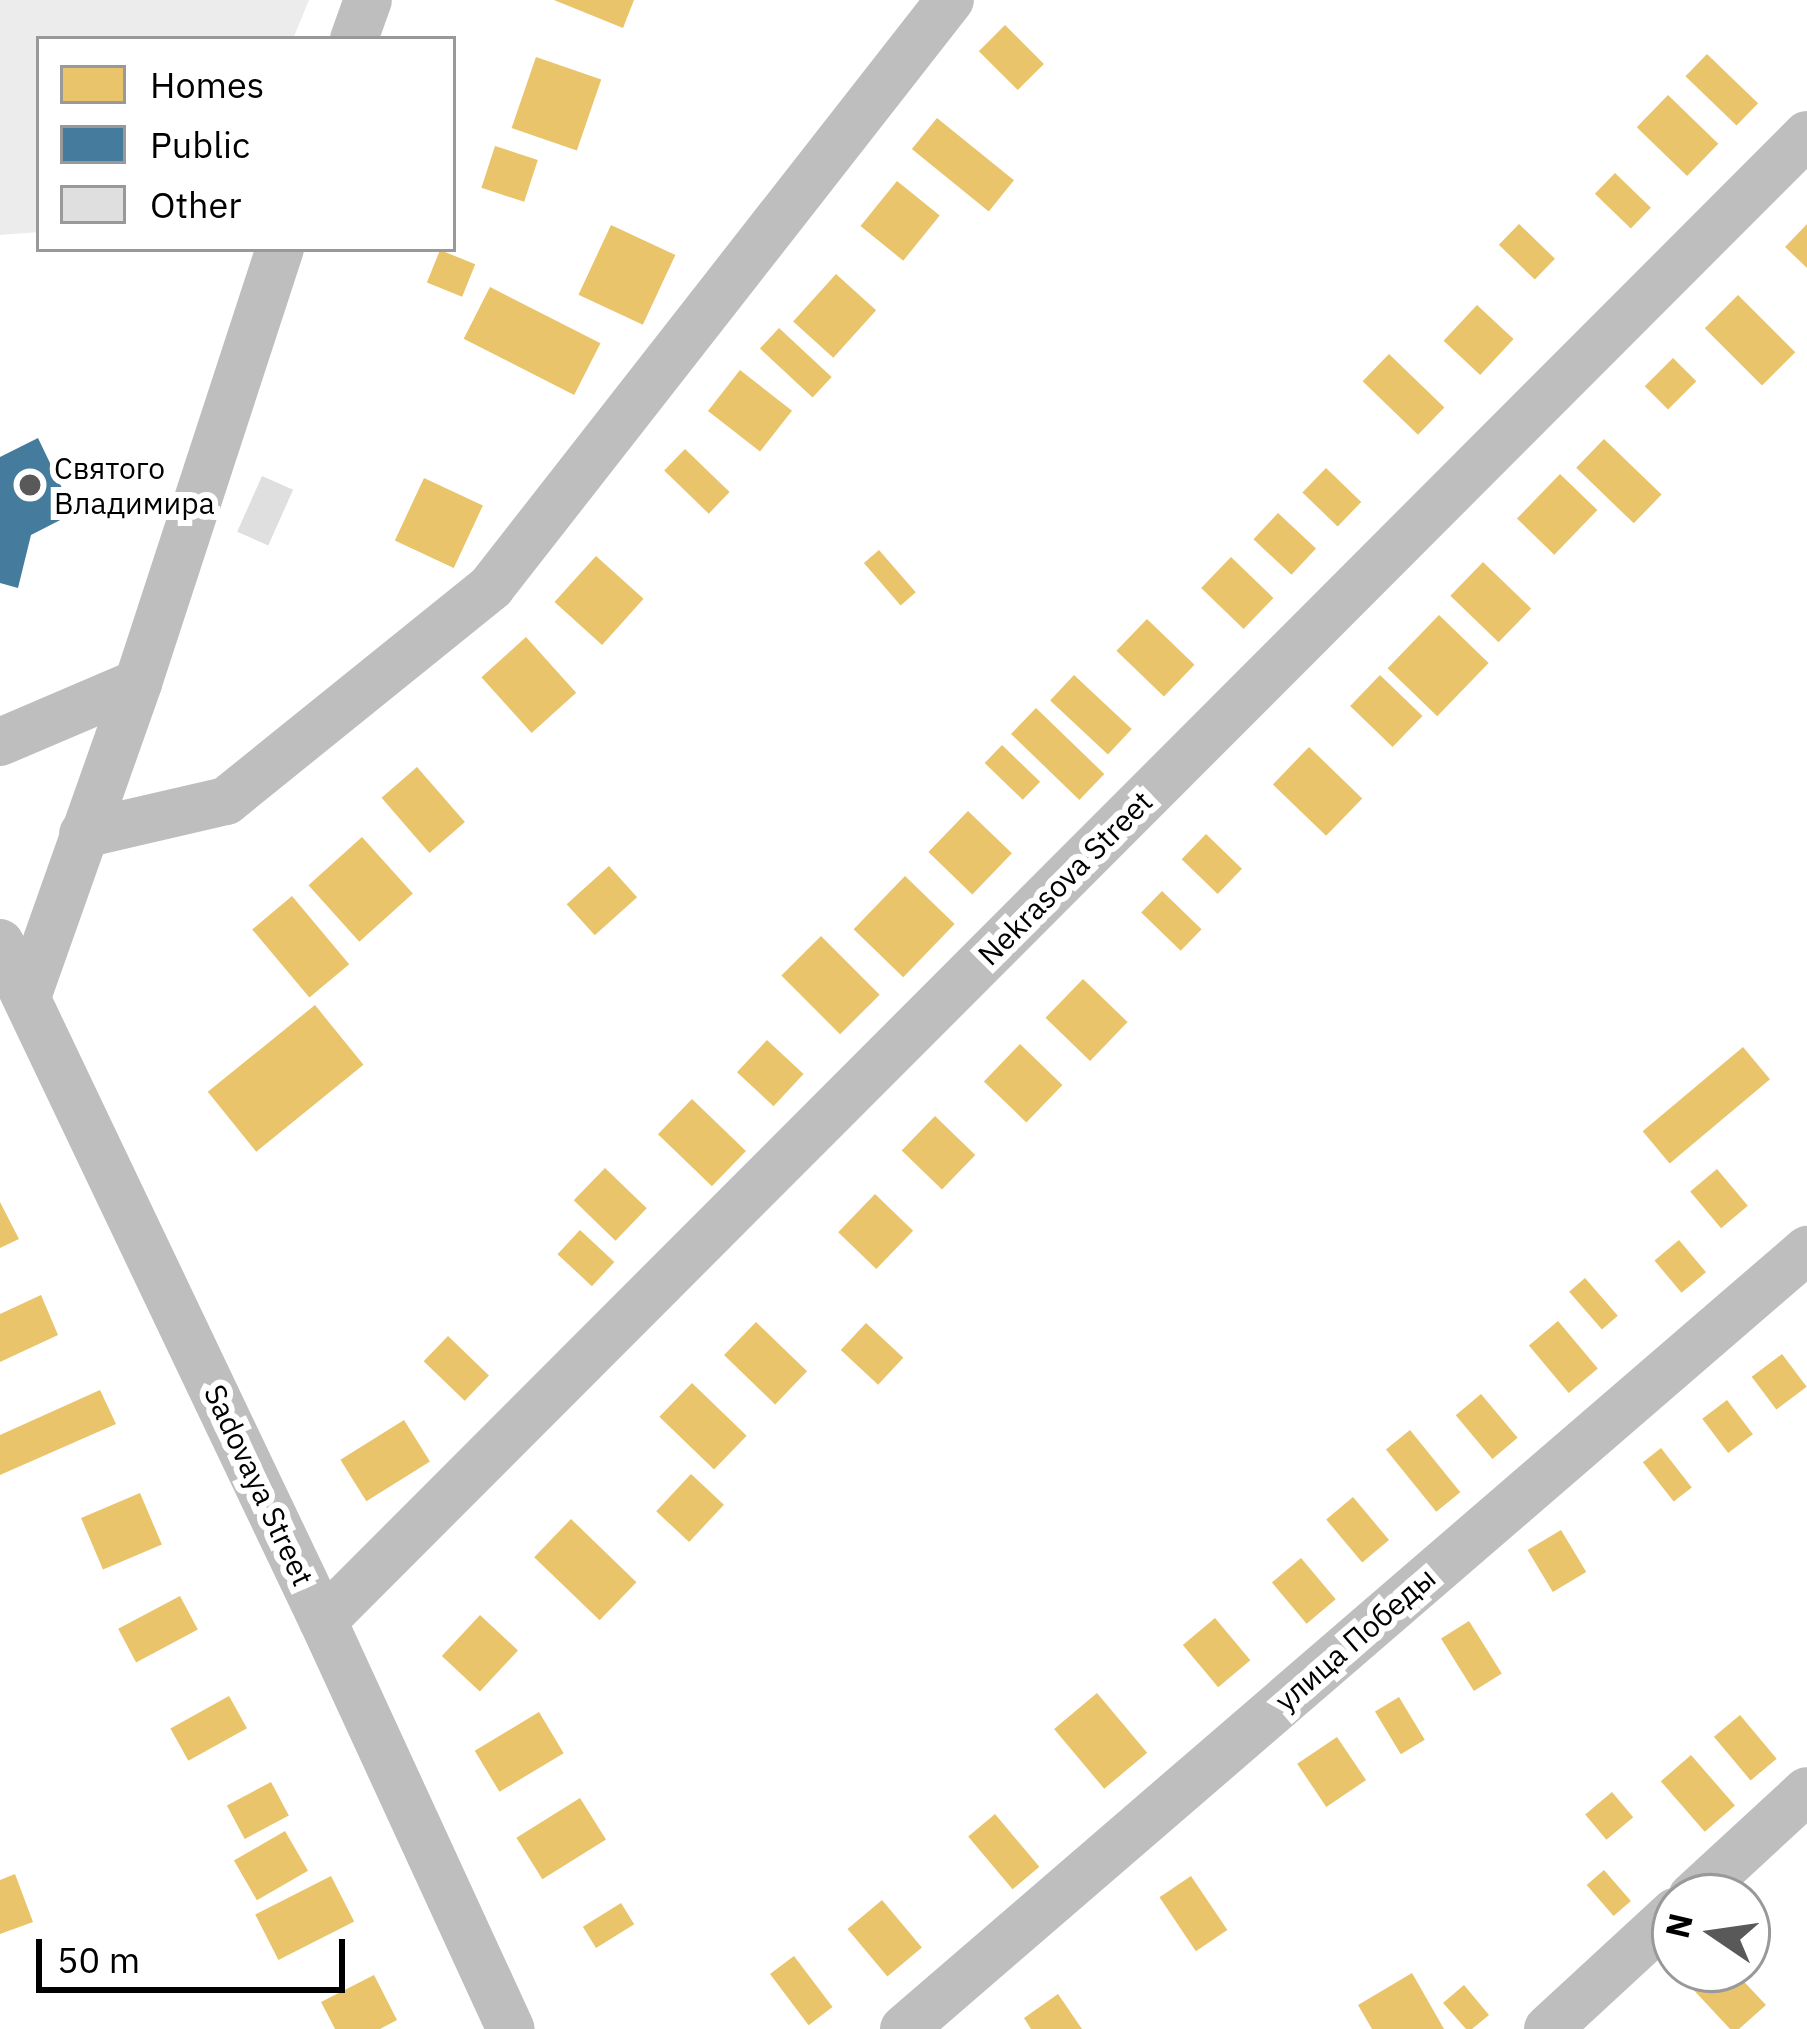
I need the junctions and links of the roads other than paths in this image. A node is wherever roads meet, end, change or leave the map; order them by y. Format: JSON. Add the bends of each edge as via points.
{"nodes":[{"id":1,"x":368,"y":0,"type":"edge"},
{"id":2,"x":950,"y":0,"type":"edge"},
{"id":3,"x":355,"y":36,"type":"edge"},
{"id":4,"x":1807,"y":135,"type":"edge"},
{"id":5,"x":279,"y":252,"type":"edge"},
{"id":6,"x":138,"y":683,"type":"junction"},
{"id":7,"x":0,"y":742,"type":"edge"},
{"id":8,"x":83,"y":834,"type":"junction"},
{"id":9,"x":0,"y":944,"type":"edge"},
{"id":10,"x":13,"y":1002,"type":"edge"},
{"id":11,"x":1807,"y":1250,"type":"edge"},
{"id":12,"x":323,"y":1621,"type":"junction"},
{"id":13,"x":1807,"y":1791,"type":"edge"},
{"id":14,"x":1718,"y":1873,"type":"edge"},
{"id":15,"x":1651,"y":1934,"type":"edge"},
{"id":16,"x":511,"y":2029,"type":"edge"},
{"id":17,"x":904,"y":2029,"type":"edge"},
{"id":18,"x":1548,"y":2029,"type":"edge"}],
"edges":[{"from":1,"to":3,"type":"street"},
{"from":2,"to":8,"type":"street","via":[[490,586],[226,801]]},
{"from":4,"to":12,"type":"street","name":"Nekrasova Street"},
{"from":5,"to":6,"type":"street"},
{"from":6,"to":7,"type":"street"},
{"from":6,"to":8,"type":"street"},
{"from":8,"to":10,"type":"street"},
{"from":9,"to":10,"type":"street","name":"Sadovaya Street"},
{"from":10,"to":12,"type":"street","name":"Sadovaya Street"},
{"from":11,"to":17,"type":"street","name":"улица Победы"},
{"from":12,"to":16,"type":"street","name":"Sadovaya Street"},
{"from":13,"to":14,"type":"street"},
{"from":15,"to":18,"type":"street"}]}
